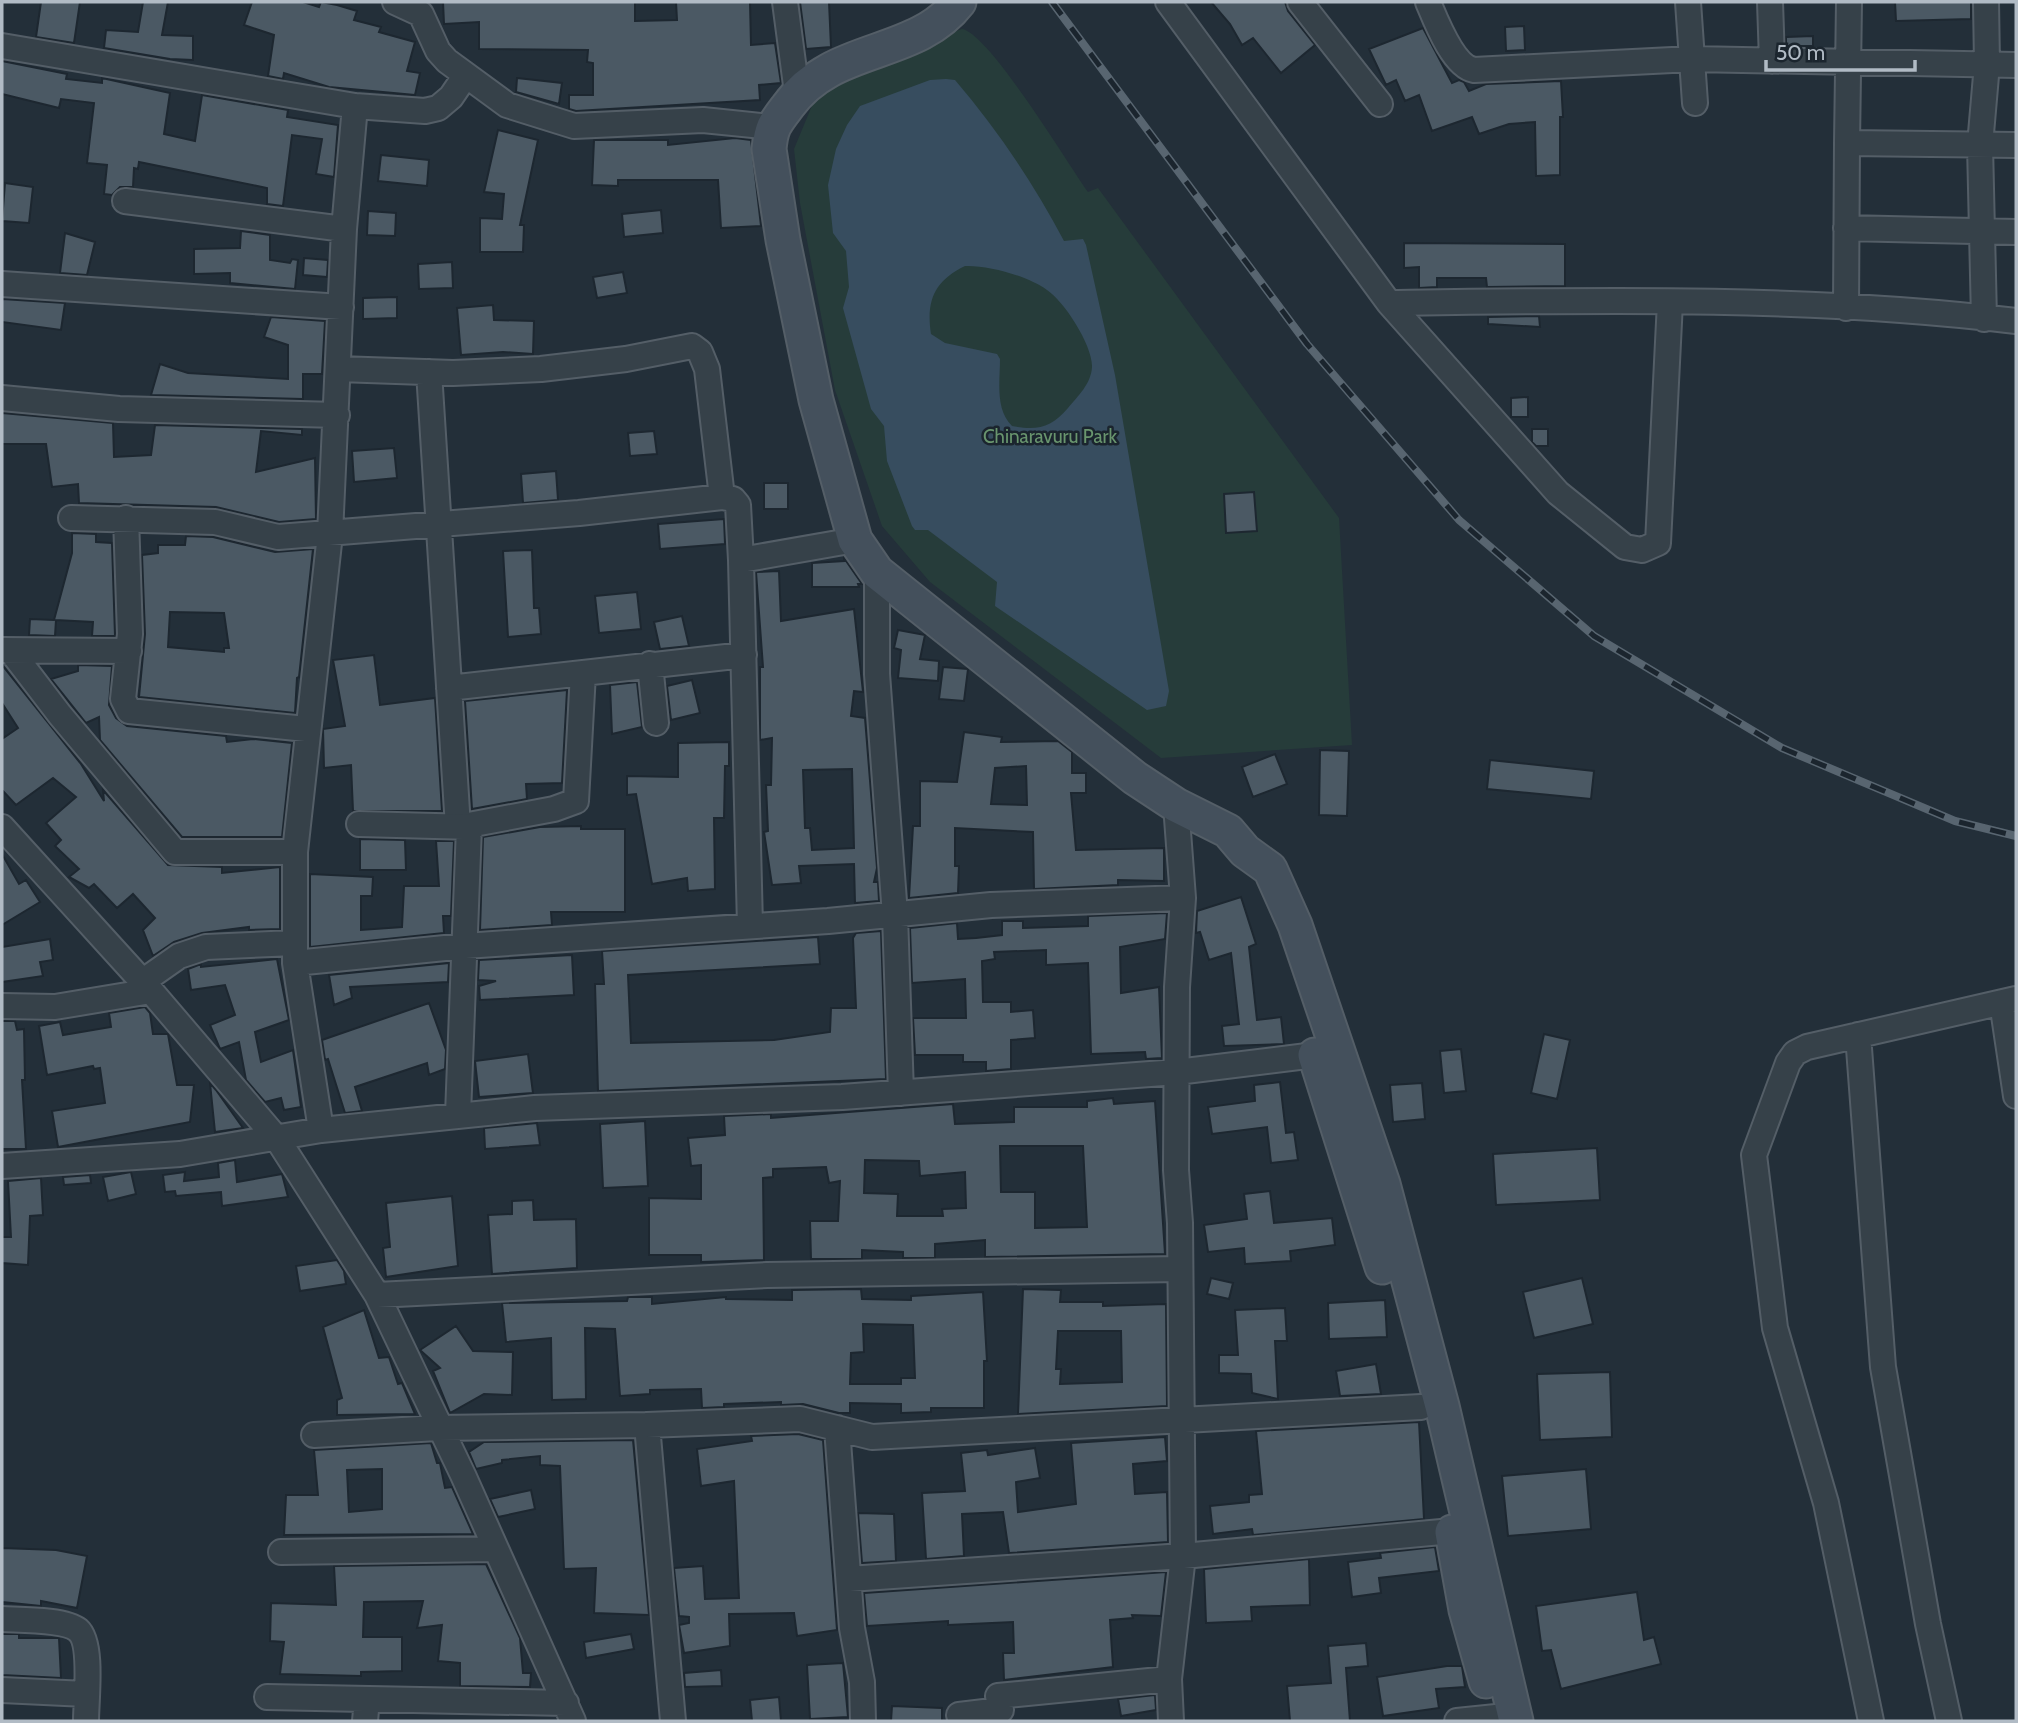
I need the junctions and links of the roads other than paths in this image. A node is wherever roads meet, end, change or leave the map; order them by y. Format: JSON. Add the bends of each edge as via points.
{"nodes":[{"id":1,"x":395,"y":2,"type":"edge"},
{"id":2,"x":785,"y":2,"type":"edge"},
{"id":3,"x":959,"y":2,"type":"edge"},
{"id":4,"x":1168,"y":2,"type":"edge"},
{"id":5,"x":1300,"y":2,"type":"edge"},
{"id":6,"x":1428,"y":2,"type":"edge"},
{"id":7,"x":1688,"y":2,"type":"edge"},
{"id":8,"x":1770,"y":2,"type":"edge"},
{"id":9,"x":1849,"y":2,"type":"edge"},
{"id":10,"x":1986,"y":2,"type":"edge"},
{"id":11,"x":421,"y":8,"type":"edge"},
{"id":12,"x":2,"y":47,"type":"edge"},
{"id":13,"x":1692,"y":59,"type":"junction"},
{"id":14,"x":1847,"y":60,"type":"junction"},
{"id":15,"x":1772,"y":61,"type":"junction"},
{"id":16,"x":1987,"y":64,"type":"junction"},
{"id":17,"x":2016,"y":65,"type":"edge"},
{"id":18,"x":466,"y":75,"type":"junction"},
{"id":19,"x":797,"y":93,"type":"junction"},
{"id":20,"x":1696,"y":103,"type":"dead end"},
{"id":21,"x":1380,"y":104,"type":"dead end"},
{"id":22,"x":355,"y":106,"type":"junction"},
{"id":23,"x":771,"y":127,"type":"junction"},
{"id":24,"x":1847,"y":143,"type":"junction"},
{"id":25,"x":1980,"y":145,"type":"junction"},
{"id":26,"x":2016,"y":145,"type":"edge"},
{"id":27,"x":125,"y":201,"type":"dead end"},
{"id":28,"x":1846,"y":228,"type":"junction"},
{"id":29,"x":344,"y":229,"type":"junction"},
{"id":30,"x":2016,"y":232,"type":"edge"},
{"id":31,"x":1982,"y":233,"type":"junction"},
{"id":32,"x":2,"y":284,"type":"edge"},
{"id":33,"x":1670,"y":302,"type":"junction"},
{"id":34,"x":1389,"y":303,"type":"junction"},
{"id":35,"x":341,"y":307,"type":"junction"},
{"id":36,"x":1846,"y":308,"type":"junction"},
{"id":37,"x":1984,"y":319,"type":"junction"},
{"id":38,"x":2016,"y":321,"type":"edge"},
{"id":39,"x":339,"y":369,"type":"junction"},
{"id":40,"x":429,"y":372,"type":"junction"},
{"id":41,"x":2,"y":398,"type":"edge"},
{"id":42,"x":337,"y":415,"type":"junction"},
{"id":43,"x":722,"y":497,"type":"junction"},
{"id":44,"x":71,"y":518,"type":"dead end"},
{"id":45,"x":126,"y":518,"type":"junction"},
{"id":46,"x":439,"y":525,"type":"junction"},
{"id":47,"x":330,"y":534,"type":"junction"},
{"id":48,"x":855,"y":540,"type":"junction"},
{"id":49,"x":741,"y":560,"type":"junction"},
{"id":50,"x":877,"y":572,"type":"junction"},
{"id":51,"x":6,"y":651,"type":"edge"},
{"id":52,"x":129,"y":651,"type":"junction"},
{"id":53,"x":744,"y":654,"type":"junction"},
{"id":54,"x":650,"y":664,"type":"junction"},
{"id":55,"x":583,"y":673,"type":"junction"},
{"id":56,"x":449,"y":688,"type":"junction"},
{"id":57,"x":656,"y":723,"type":"dead end"},
{"id":58,"x":306,"y":729,"type":"junction"},
{"id":59,"x":1176,"y":805,"type":"junction"},
{"id":60,"x":359,"y":824,"type":"dead end"},
{"id":61,"x":508,"y":826,"type":"dead end"},
{"id":62,"x":2,"y":827,"type":"edge"},
{"id":63,"x":464,"y":827,"type":"junction"},
{"id":64,"x":1245,"y":851,"type":"junction"},
{"id":65,"x":295,"y":852,"type":"junction"},
{"id":66,"x":1183,"y":898,"type":"junction"},
{"id":67,"x":895,"y":915,"type":"junction"},
{"id":68,"x":750,"y":926,"type":"junction"},
{"id":69,"x":465,"y":946,"type":"junction"},
{"id":70,"x":295,"y":953,"type":"junction"},
{"id":71,"x":147,"y":987,"type":"junction"},
{"id":72,"x":2009,"y":1000,"type":"edge"},
{"id":73,"x":2,"y":1006,"type":"edge"},
{"id":74,"x":1858,"y":1035,"type":"junction"},
{"id":75,"x":1315,"y":1055,"type":"junction"},
{"id":76,"x":1177,"y":1072,"type":"junction"},
{"id":77,"x":2015,"y":1085,"type":"edge"},
{"id":78,"x":901,"y":1093,"type":"junction"},
{"id":79,"x":458,"y":1115,"type":"junction"},
{"id":80,"x":321,"y":1130,"type":"junction"},
{"id":81,"x":278,"y":1140,"type":"junction"},
{"id":82,"x":2,"y":1166,"type":"edge"},
{"id":83,"x":1180,"y":1269,"type":"junction"},
{"id":84,"x":377,"y":1295,"type":"junction"},
{"id":85,"x":1421,"y":1407,"type":"junction"},
{"id":86,"x":1181,"y":1420,"type":"junction"},
{"id":87,"x":647,"y":1425,"type":"junction"},
{"id":88,"x":438,"y":1428,"type":"junction"},
{"id":89,"x":837,"y":1428,"type":"junction"},
{"id":90,"x":314,"y":1435,"type":"dead end"},
{"id":91,"x":1452,"y":1531,"type":"junction"},
{"id":92,"x":496,"y":1549,"type":"junction"},
{"id":93,"x":281,"y":1552,"type":"dead end"},
{"id":94,"x":1183,"y":1556,"type":"junction"},
{"id":95,"x":849,"y":1579,"type":"junction"},
{"id":96,"x":2,"y":1619,"type":"edge"},
{"id":97,"x":1169,"y":1679,"type":"junction"},
{"id":98,"x":2,"y":1690,"type":"edge"},
{"id":99,"x":86,"y":1694,"type":"junction"},
{"id":100,"x":267,"y":1697,"type":"dead end"},
{"id":101,"x":366,"y":1710,"type":"edge"},
{"id":102,"x":569,"y":1712,"type":"edge"},
{"id":103,"x":959,"y":1714,"type":"dead end"},
{"id":104,"x":1503,"y":1720,"type":"edge"},
{"id":105,"x":86,"y":1721,"type":"edge"},
{"id":106,"x":673,"y":1721,"type":"edge"},
{"id":107,"x":863,"y":1721,"type":"edge"},
{"id":108,"x":1171,"y":1721,"type":"edge"},
{"id":109,"x":1457,"y":1721,"type":"edge"},
{"id":110,"x":1871,"y":1721,"type":"edge"},
{"id":111,"x":1949,"y":1721,"type":"edge"}],
"edges":[{"from":1,"to":11,"type":"street"},
{"from":2,"to":19,"type":"street"},
{"from":3,"to":19,"type":"main road","via":[[935,28],[844,61],[819,73]]},
{"from":4,"to":34,"type":"street"},
{"from":5,"to":21,"type":"street"},
{"from":6,"to":13,"type":"street","via":[[1462,65],[1468,68]]},
{"from":7,"to":13,"type":"street"},
{"from":8,"to":15,"type":"street"},
{"from":9,"to":14,"type":"street"},
{"from":10,"to":16,"type":"street"},
{"from":11,"to":18,"type":"street","via":[[438,51]]},
{"from":12,"to":22,"type":"street"},
{"from":13,"to":15,"type":"street"},
{"from":13,"to":20,"type":"street"},
{"from":14,"to":15,"type":"street"},
{"from":14,"to":16,"type":"street"},
{"from":14,"to":24,"type":"street"},
{"from":16,"to":17,"type":"street"},
{"from":16,"to":25,"type":"street"},
{"from":18,"to":22,"type":"street","via":[[438,108]]},
{"from":18,"to":23,"type":"street","via":[[508,106],[574,126],[703,120]]},
{"from":19,"to":23,"type":"main road"},
{"from":22,"to":29,"type":"street"},
{"from":23,"to":48,"type":"main road","via":[[771,162],[806,359]]},
{"from":24,"to":25,"type":"street"},
{"from":24,"to":28,"type":"street"},
{"from":25,"to":26,"type":"street"},
{"from":25,"to":31,"type":"street"},
{"from":27,"to":29,"type":"street"},
{"from":28,"to":31,"type":"street"},
{"from":28,"to":36,"type":"street"},
{"from":29,"to":35,"type":"street"},
{"from":30,"to":31,"type":"street"},
{"from":31,"to":37,"type":"street"},
{"from":32,"to":35,"type":"street"},
{"from":33,"to":34,"type":"street"},
{"from":33,"to":34,"type":"street","via":[[1658,543],[1642,550],[1625,547],[1558,493]]},
{"from":33,"to":36,"type":"street"},
{"from":35,"to":39,"type":"street"},
{"from":36,"to":37,"type":"street"},
{"from":37,"to":38,"type":"street"},
{"from":39,"to":40,"type":"street"},
{"from":39,"to":42,"type":"street"},
{"from":40,"to":43,"type":"street","via":[[541,369],[692,346],[707,369]]},
{"from":40,"to":46,"type":"street"},
{"from":41,"to":42,"type":"street","via":[[119,409]]},
{"from":42,"to":47,"type":"street"},
{"from":43,"to":46,"type":"street"},
{"from":43,"to":49,"type":"street","via":[[738,505]]},
{"from":44,"to":45,"type":"street"},
{"from":45,"to":47,"type":"street","via":[[215,522],[278,537]]},
{"from":45,"to":52,"type":"street"},
{"from":46,"to":47,"type":"street"},
{"from":46,"to":56,"type":"street"},
{"from":47,"to":58,"type":"street"},
{"from":48,"to":49,"type":"street"},
{"from":48,"to":50,"type":"main road"},
{"from":49,"to":53,"type":"street"},
{"from":50,"to":59,"type":"main road","via":[[1135,778]]},
{"from":50,"to":67,"type":"street","via":[[877,674]]},
{"from":51,"to":52,"type":"street"},
{"from":51,"to":65,"type":"street","via":[[175,852]]},
{"from":52,"to":58,"type":"street","via":[[123,699],[129,711]]},
{"from":53,"to":54,"type":"street"},
{"from":53,"to":68,"type":"street"},
{"from":54,"to":55,"type":"street"},
{"from":54,"to":57,"type":"street"},
{"from":55,"to":56,"type":"street"},
{"from":55,"to":63,"type":"street","via":[[576,801]]},
{"from":56,"to":63,"type":"street"},
{"from":58,"to":65,"type":"street"},
{"from":59,"to":64,"type":"main road","via":[[1228,831]]},
{"from":59,"to":66,"type":"street"},
{"from":60,"to":63,"type":"street"},
{"from":61,"to":63,"type":"street"},
{"from":62,"to":71,"type":"street"},
{"from":63,"to":69,"type":"street"},
{"from":64,"to":75,"type":"main road","via":[[1250,878],[1269,914]]},
{"from":64,"to":104,"type":"main road","via":[[1270,869],[1295,925],[1383,1184],[1445,1419]]},
{"from":65,"to":70,"type":"street"},
{"from":66,"to":67,"type":"street","via":[[991,905]]},
{"from":66,"to":76,"type":"street"},
{"from":67,"to":68,"type":"street"},
{"from":67,"to":78,"type":"street"},
{"from":68,"to":69,"type":"street"},
{"from":69,"to":70,"type":"street"},
{"from":69,"to":79,"type":"street"},
{"from":70,"to":71,"type":"street","via":[[206,947],[179,956]]},
{"from":70,"to":80,"type":"street"},
{"from":71,"to":73,"type":"street","via":[[55,1007]]},
{"from":71,"to":81,"type":"street"},
{"from":72,"to":74,"type":"street"},
{"from":72,"to":77,"type":"street"},
{"from":74,"to":110,"type":"street","via":[[1795,1053],[1754,1154],[1775,1328],[1826,1503]]},
{"from":74,"to":111,"type":"street","via":[[1883,1367]]},
{"from":75,"to":76,"type":"street"},
{"from":75,"to":85,"type":"main road","via":[[1364,1205]]},
{"from":76,"to":78,"type":"street"},
{"from":76,"to":83,"type":"street"},
{"from":78,"to":79,"type":"street"},
{"from":79,"to":80,"type":"street"},
{"from":80,"to":81,"type":"street"},
{"from":81,"to":82,"type":"street","via":[[180,1154]]},
{"from":81,"to":84,"type":"street"},
{"from":83,"to":84,"type":"street","via":[[767,1275]]},
{"from":83,"to":86,"type":"street"},
{"from":84,"to":88,"type":"street"},
{"from":85,"to":86,"type":"street"},
{"from":85,"to":91,"type":"main road"},
{"from":86,"to":89,"type":"street","via":[[872,1437]]},
{"from":86,"to":94,"type":"street"},
{"from":87,"to":88,"type":"street"},
{"from":87,"to":89,"type":"street","via":[[800,1419]]},
{"from":87,"to":106,"type":"street"},
{"from":88,"to":90,"type":"street"},
{"from":88,"to":92,"type":"street"},
{"from":89,"to":95,"type":"street"},
{"from":91,"to":94,"type":"street"},
{"from":91,"to":104,"type":"main road","via":[[1466,1610]]},
{"from":92,"to":93,"type":"street"},
{"from":92,"to":102,"type":"street"},
{"from":94,"to":95,"type":"street"},
{"from":94,"to":97,"type":"street"},
{"from":95,"to":107,"type":"street"},
{"from":96,"to":99,"type":"street","via":[[77,1628],[86,1640]]},
{"from":97,"to":103,"type":"street","via":[[998,1696],[1001,1710]]},
{"from":97,"to":108,"type":"street"},
{"from":98,"to":99,"type":"street"},
{"from":99,"to":105,"type":"street"},
{"from":100,"to":101,"type":"street"},
{"from":101,"to":102,"type":"street"},
{"from":104,"to":109,"type":"street"}]}
